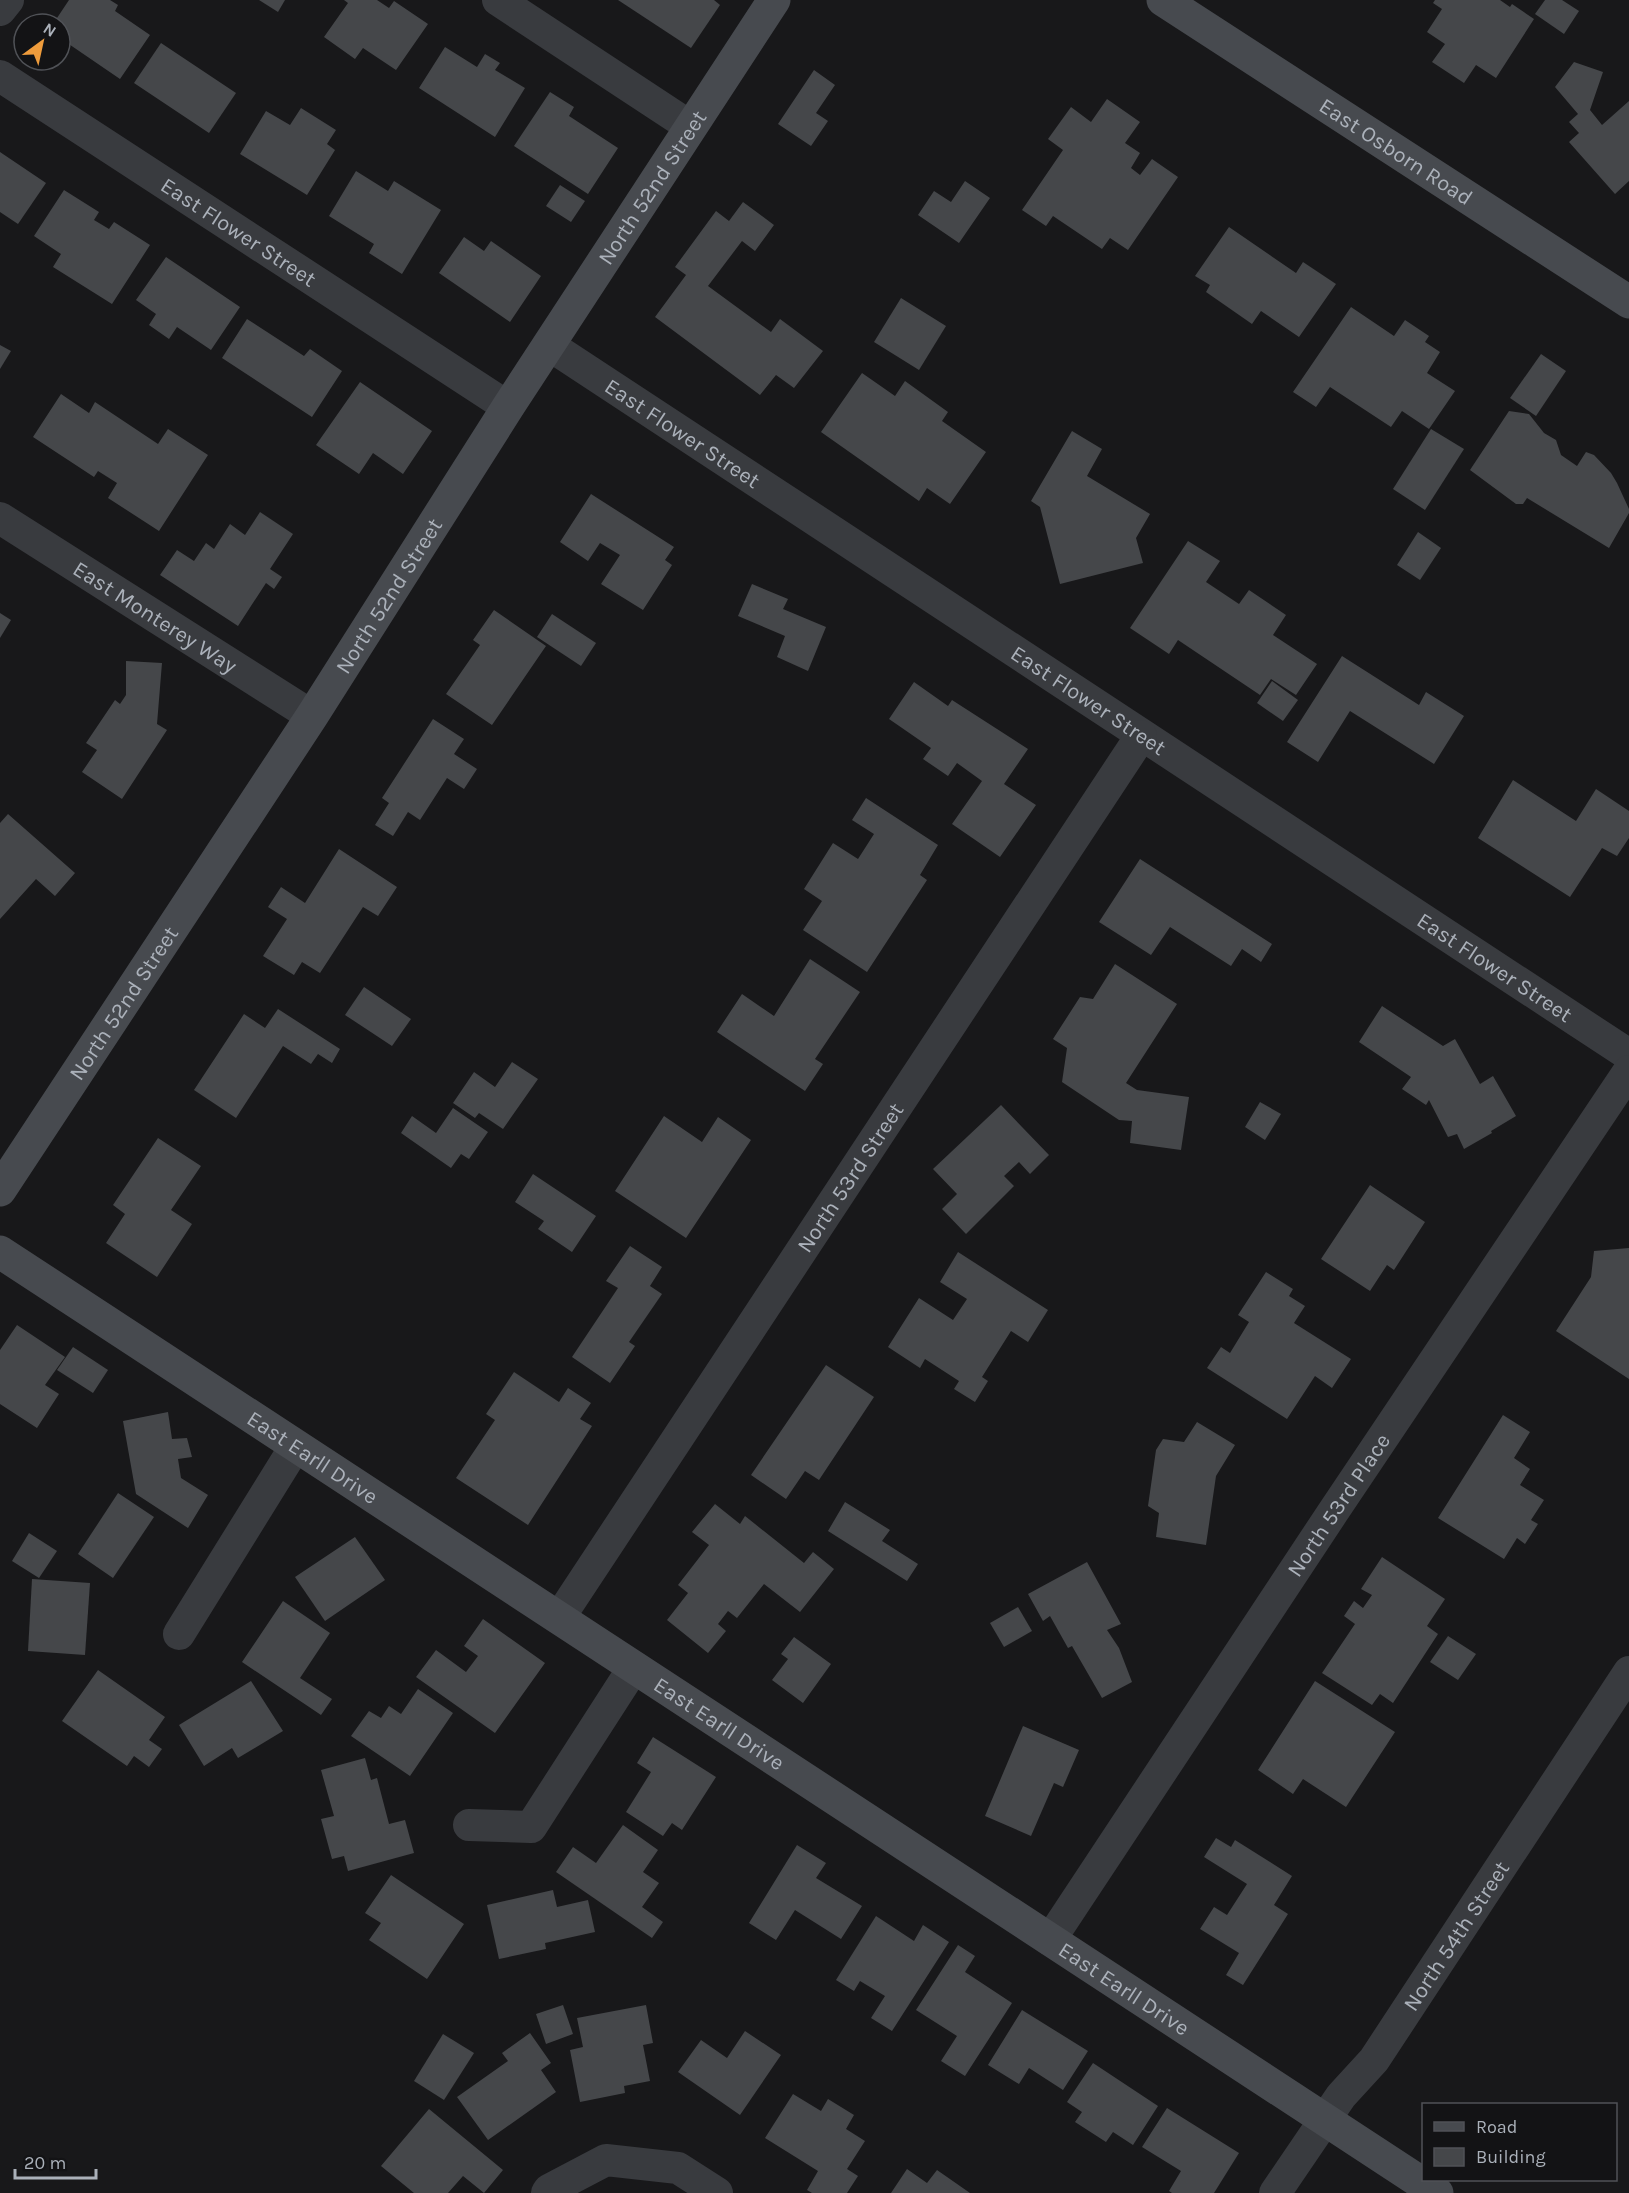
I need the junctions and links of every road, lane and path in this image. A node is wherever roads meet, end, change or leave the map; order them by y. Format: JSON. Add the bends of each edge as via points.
{"nodes":[{"id":1,"x":8,"y":0,"type":"edge"},
{"id":2,"x":498,"y":0,"type":"edge"},
{"id":3,"x":774,"y":0,"type":"edge"},
{"id":4,"x":1163,"y":0,"type":"edge"},
{"id":5,"x":0,"y":10,"type":"edge"},
{"id":6,"x":0,"y":75,"type":"edge"},
{"id":7,"x":692,"y":127,"type":"junction"},
{"id":8,"x":1629,"y":302,"type":"edge"},
{"id":9,"x":549,"y":345,"type":"junction"},
{"id":10,"x":508,"y":406,"type":"junction"},
{"id":11,"x":0,"y":518,"type":"edge"},
{"id":12,"x":312,"y":716,"type":"junction"},
{"id":13,"x":1141,"y":736,"type":"junction"},
{"id":14,"x":1629,"y":1055,"type":"edge"},
{"id":15,"x":1629,"y":1071,"type":"edge"},
{"id":16,"x":0,"y":1190,"type":"edge"},
{"id":17,"x":0,"y":1252,"type":"edge"},
{"id":18,"x":295,"y":1447,"type":"junction"},
{"id":19,"x":560,"y":1618,"type":"junction"},
{"id":20,"x":179,"y":1634,"type":"dead end"},
{"id":21,"x":634,"y":1667,"type":"junction"},
{"id":22,"x":1629,"y":1672,"type":"edge"},
{"id":23,"x":469,"y":1825,"type":"dead end"},
{"id":24,"x":1050,"y":1940,"type":"junction"},
{"id":25,"x":1324,"y":2118,"type":"junction"},
{"id":26,"x":547,"y":2193,"type":"edge"},
{"id":27,"x":717,"y":2193,"type":"edge"},
{"id":28,"x":1275,"y":2193,"type":"edge"},
{"id":29,"x":1437,"y":2193,"type":"edge"}],
"edges":[{"from":1,"to":5,"type":"street"},
{"from":2,"to":7,"type":"street"},
{"from":3,"to":7,"type":"street","name":"North 52nd Street"},
{"from":4,"to":8,"type":"street","name":"East Osborn Road"},
{"from":6,"to":10,"type":"street","name":"East Flower Street"},
{"from":7,"to":9,"type":"street","name":"North 52nd Street"},
{"from":9,"to":10,"type":"street","name":"North 52nd Street"},
{"from":9,"to":13,"type":"street","name":"East Flower Street"},
{"from":10,"to":12,"type":"street","name":"North 52nd Street"},
{"from":11,"to":12,"type":"street","name":"East Monterey Way"},
{"from":12,"to":16,"type":"street","name":"North 52nd Street"},
{"from":13,"to":14,"type":"street","name":"East Flower Street"},
{"from":13,"to":19,"type":"street","name":"North 53rd Street"},
{"from":15,"to":24,"type":"street","name":"North 53rd Place"},
{"from":17,"to":18,"type":"street","name":"East Earll Drive"},
{"from":18,"to":19,"type":"street","name":"East Earll Drive"},
{"from":18,"to":20,"type":"street"},
{"from":19,"to":21,"type":"street","name":"East Earll Drive"},
{"from":21,"to":23,"type":"street","via":[[531,1827]]},
{"from":21,"to":24,"type":"street","name":"East Earll Drive"},
{"from":22,"to":25,"type":"street","name":"North 54th Street","via":[[1374,2060]]},
{"from":24,"to":25,"type":"street","name":"East Earll Drive"},
{"from":25,"to":28,"type":"street","name":"North 54th Street"},
{"from":25,"to":29,"type":"street","name":"East Earll Drive"},
{"from":26,"to":27,"type":"street","via":[[606,2160],[678,2168]]}]}
